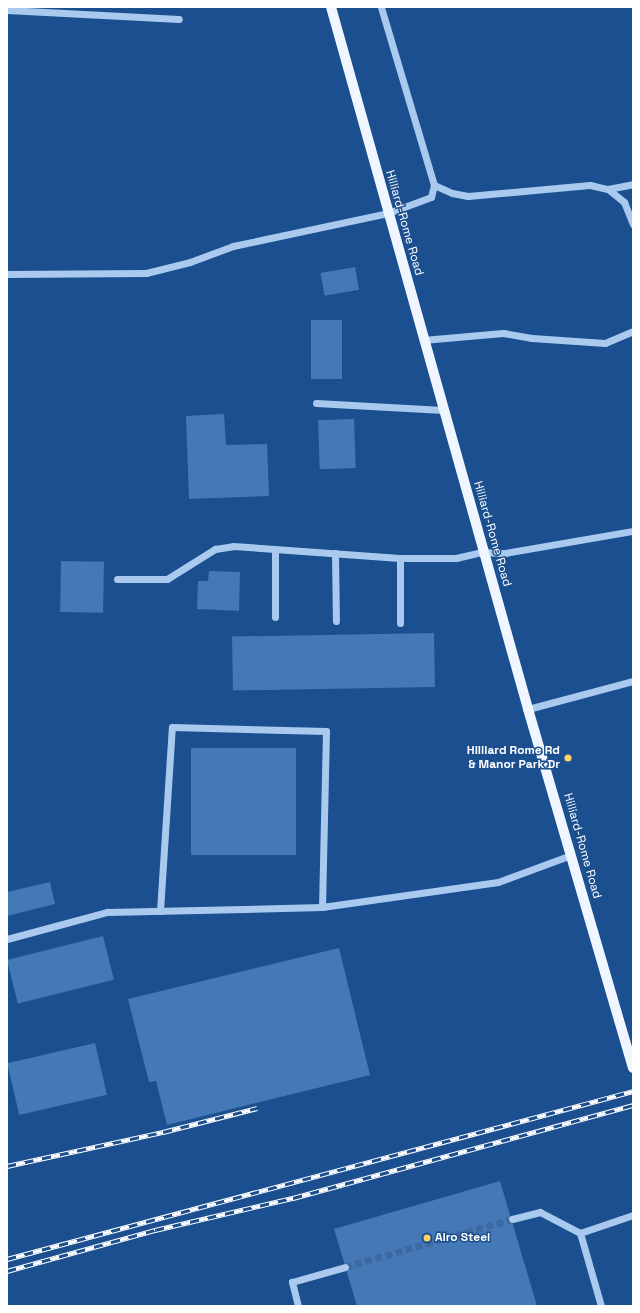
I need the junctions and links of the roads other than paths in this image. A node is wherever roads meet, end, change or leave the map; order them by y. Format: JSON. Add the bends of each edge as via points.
{"nodes":[{"id":1,"x":331,"y":7,"type":"edge"},
{"id":2,"x":381,"y":7,"type":"edge"},
{"id":3,"x":7,"y":10,"type":"edge"},
{"id":4,"x":53,"y":10,"type":"edge"},
{"id":5,"x":179,"y":18,"type":"dead end"},
{"id":6,"x":633,"y":184,"type":"edge"},
{"id":7,"x":434,"y":185,"type":"junction"},
{"id":8,"x":608,"y":189,"type":"junction"},
{"id":9,"x":388,"y":213,"type":"junction"},
{"id":10,"x":633,"y":224,"type":"edge"},
{"id":11,"x":7,"y":274,"type":"edge"},
{"id":12,"x":633,"y":331,"type":"edge"},
{"id":13,"x":423,"y":340,"type":"junction"},
{"id":14,"x":316,"y":403,"type":"dead end"},
{"id":15,"x":443,"y":410,"type":"junction"},
{"id":16,"x":633,"y":531,"type":"edge"},
{"id":17,"x":275,"y":549,"type":"junction"},
{"id":18,"x":484,"y":552,"type":"junction"},
{"id":19,"x":335,"y":553,"type":"junction"},
{"id":20,"x":400,"y":558,"type":"junction"},
{"id":21,"x":117,"y":579,"type":"dead end"},
{"id":22,"x":275,"y":617,"type":"dead end"},
{"id":23,"x":336,"y":620,"type":"dead end"},
{"id":24,"x":400,"y":623,"type":"dead end"},
{"id":25,"x":633,"y":680,"type":"edge"},
{"id":26,"x":528,"y":709,"type":"junction"},
{"id":27,"x":571,"y":855,"type":"junction"},
{"id":28,"x":322,"y":907,"type":"junction"},
{"id":29,"x":160,"y":911,"type":"junction"},
{"id":30,"x":7,"y":939,"type":"edge"},
{"id":31,"x":633,"y":1068,"type":"edge"},
{"id":32,"x":633,"y":1215,"type":"edge"},
{"id":33,"x":512,"y":1219,"type":"tunnel mouth"},
{"id":34,"x":580,"y":1233,"type":"junction"},
{"id":35,"x":345,"y":1267,"type":"tunnel mouth"},
{"id":36,"x":298,"y":1306,"type":"edge"},
{"id":37,"x":601,"y":1306,"type":"edge"}],
"edges":[{"from":1,"to":9,"type":"main road","name":"Hilliard-Rome Road"},
{"from":2,"to":7,"type":"street"},
{"from":3,"to":4,"type":"street"},
{"from":4,"to":5,"type":"street"},
{"from":6,"to":8,"type":"street"},
{"from":7,"to":8,"type":"street","via":[[452,193],[468,196],[590,185]]},
{"from":7,"to":9,"type":"street","via":[[431,197]]},
{"from":8,"to":10,"type":"street","via":[[624,202]]},
{"from":9,"to":11,"type":"street","via":[[233,246],[190,262],[146,273]]},
{"from":9,"to":13,"type":"main road","name":"Hilliard-Rome Road"},
{"from":12,"to":13,"type":"street","via":[[605,343],[532,338],[503,333]]},
{"from":13,"to":15,"type":"main road","name":"Hilliard-Rome Road"},
{"from":14,"to":15,"type":"street"},
{"from":15,"to":18,"type":"main road","name":"Hilliard-Rome Road"},
{"from":16,"to":18,"type":"street","via":[[505,553]]},
{"from":17,"to":19,"type":"street"},
{"from":17,"to":21,"type":"street","via":[[233,546],[215,549],[167,579]]},
{"from":17,"to":22,"type":"street"},
{"from":18,"to":20,"type":"street","via":[[456,558]]},
{"from":18,"to":26,"type":"main road","name":"Hilliard-Rome Road"},
{"from":19,"to":20,"type":"street"},
{"from":19,"to":23,"type":"street"},
{"from":20,"to":24,"type":"street"},
{"from":25,"to":26,"type":"street"},
{"from":26,"to":27,"type":"main road","name":"Hilliard-Rome Road"},
{"from":27,"to":28,"type":"street","via":[[498,882]]},
{"from":27,"to":31,"type":"main road","name":"Hilliard-Rome Road"},
{"from":28,"to":29,"type":"street"},
{"from":28,"to":29,"type":"street","via":[[326,731],[172,727]]},
{"from":29,"to":30,"type":"street","via":[[107,912]]},
{"from":32,"to":34,"type":"street"},
{"from":33,"to":34,"type":"street","via":[[540,1212]]},
{"from":34,"to":37,"type":"street"},
{"from":35,"to":36,"type":"street","via":[[292,1282]]}]}
